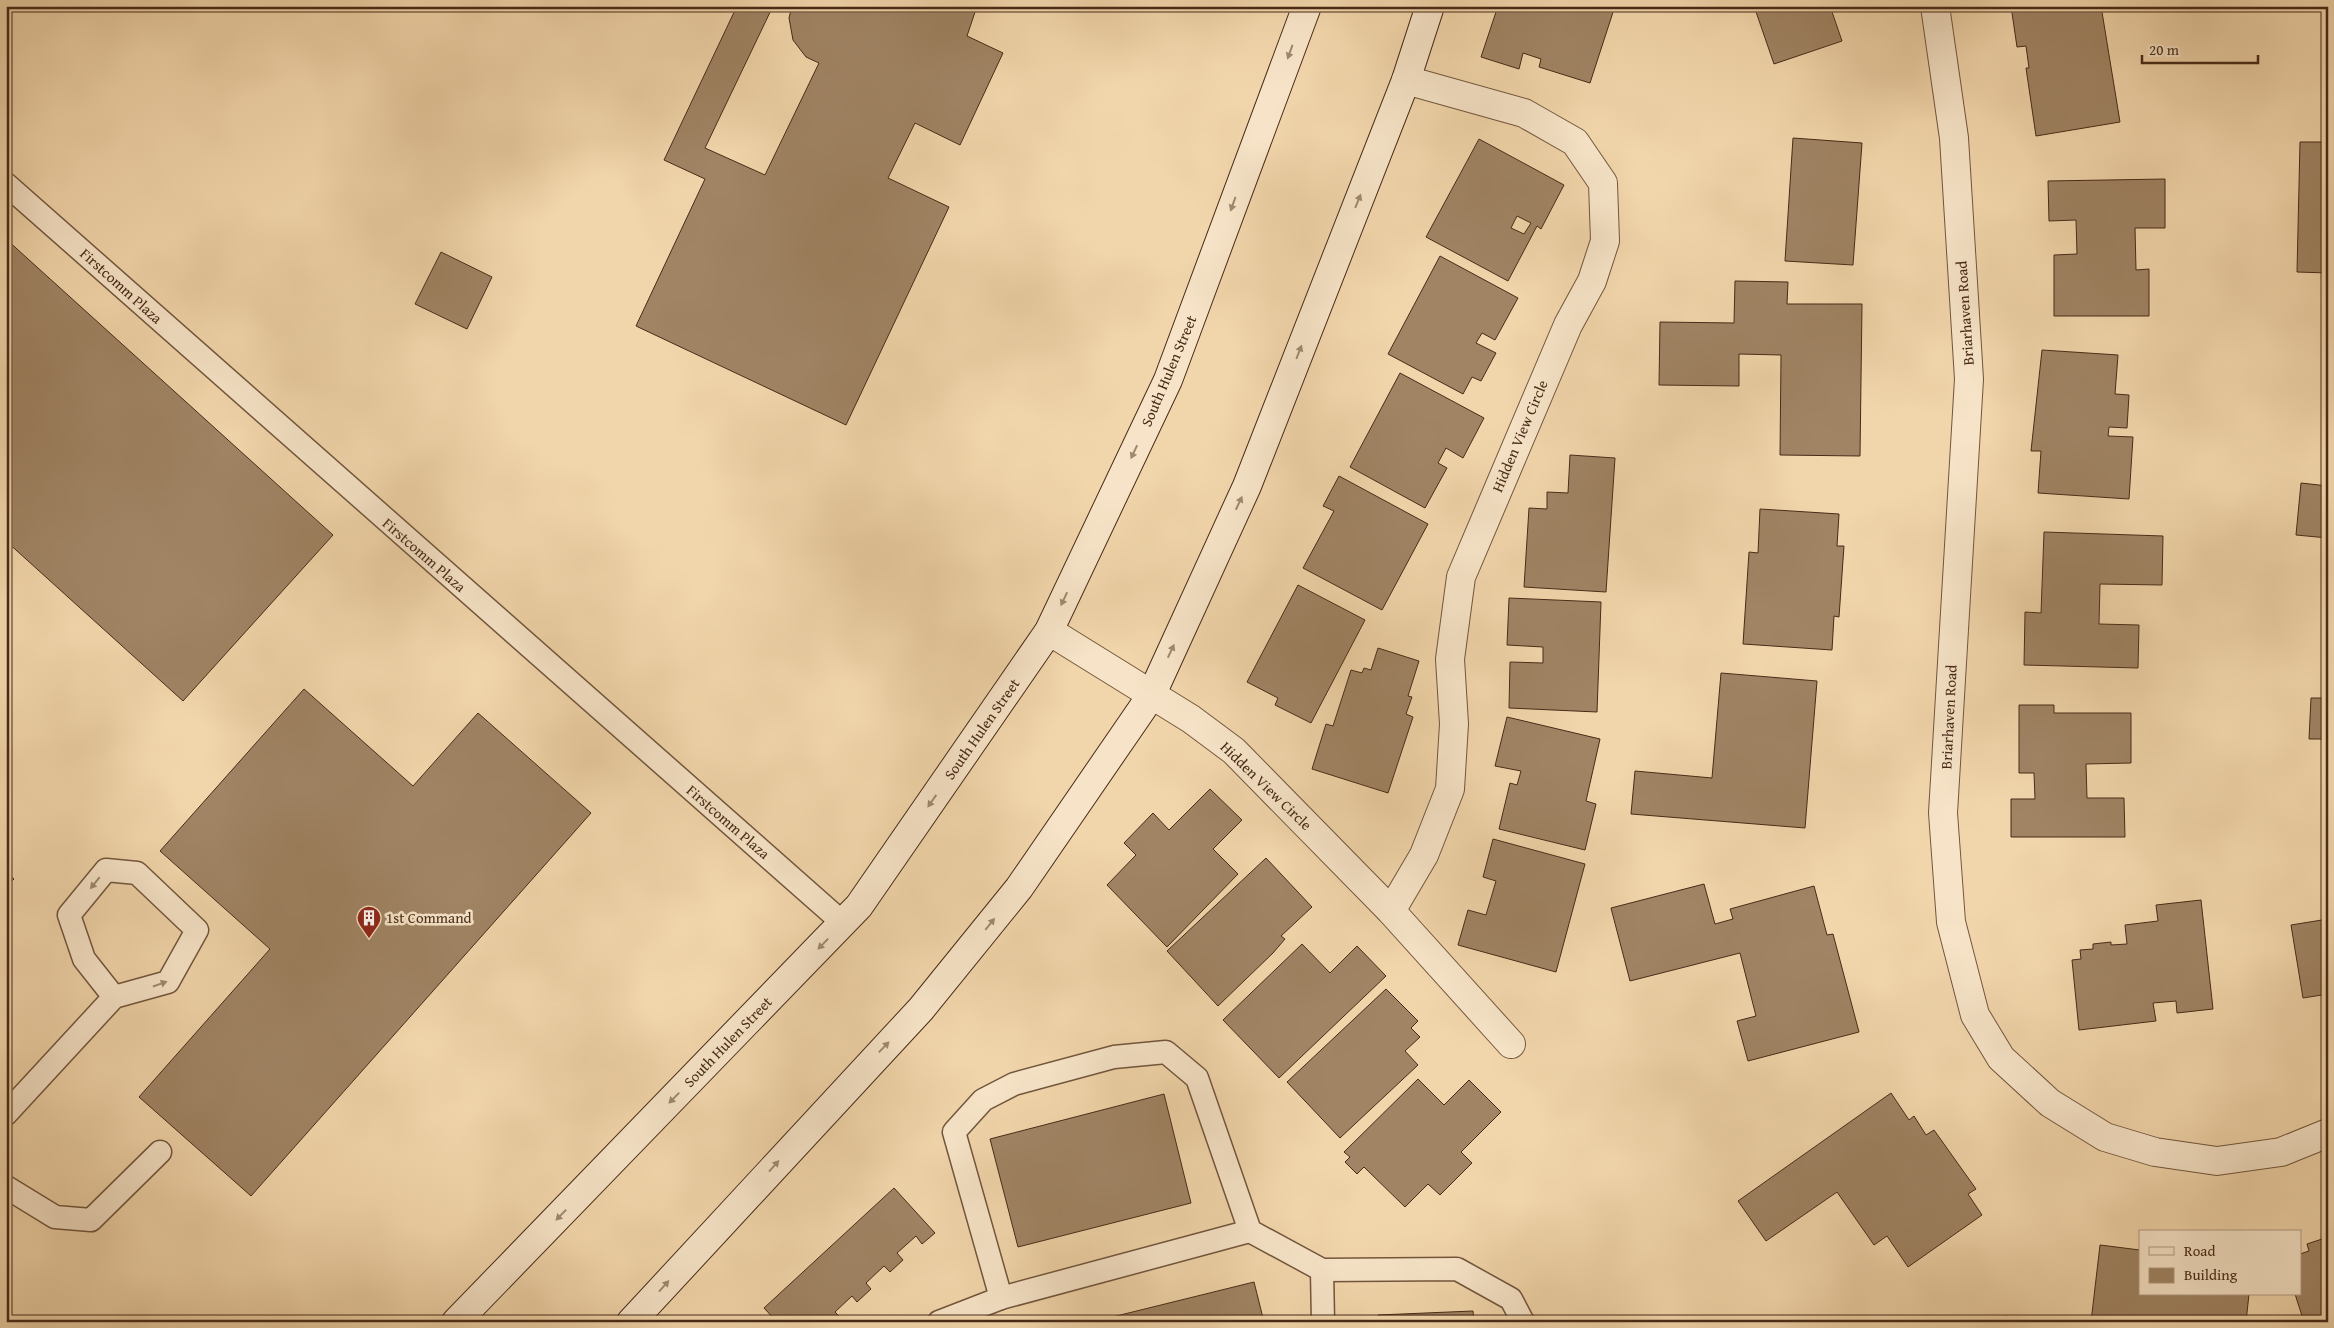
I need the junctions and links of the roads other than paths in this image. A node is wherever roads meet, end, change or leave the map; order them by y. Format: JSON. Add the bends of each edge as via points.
{"nodes":[{"id":1,"x":1307,"y":6,"type":"edge"},
{"id":2,"x":1430,"y":6,"type":"edge"},
{"id":3,"x":1935,"y":6,"type":"edge"},
{"id":4,"x":1406,"y":80,"type":"junction"},
{"id":5,"x":6,"y":184,"type":"edge"},
{"id":6,"x":1049,"y":631,"type":"junction"},
{"id":7,"x":1151,"y":696,"type":"junction"},
{"id":8,"x":1391,"y":911,"type":"junction"},
{"id":9,"x":843,"y":923,"type":"junction"},
{"id":10,"x":114,"y":997,"type":"junction"},
{"id":11,"x":1511,"y":1044,"type":"dead end"},
{"id":12,"x":6,"y":1114,"type":"edge"},
{"id":13,"x":2328,"y":1133,"type":"edge"},
{"id":14,"x":160,"y":1152,"type":"dead end"},
{"id":15,"x":6,"y":1187,"type":"edge"},
{"id":16,"x":1250,"y":1231,"type":"junction"},
{"id":17,"x":1322,"y":1270,"type":"junction"},
{"id":18,"x":1001,"y":1298,"type":"junction"},
{"id":19,"x":456,"y":1322,"type":"edge"},
{"id":20,"x":631,"y":1322,"type":"edge"},
{"id":21,"x":939,"y":1322,"type":"edge"},
{"id":22,"x":1323,"y":1322,"type":"edge"},
{"id":23,"x":1523,"y":1322,"type":"edge"}],
"edges":[{"from":1,"to":6,"type":"main road","name":"South Hulen Street","one_way":true,"via":[[1168,380]]},
{"from":2,"to":4,"type":"main road"},
{"from":3,"to":13,"type":"main road","name":"Briarhaven Road","via":[[1954,138],[1969,379],[1944,813],[1951,922],[1975,1015],[2001,1058],[2050,1103],[2105,1137],[2155,1152],[2216,1161],[2281,1152]]},
{"from":7,"to":4,"type":"main road","one_way":true,"via":[[1247,486]]},
{"from":4,"to":8,"type":"main road","name":"Hidden View Circle","via":[[1524,113],[1575,142],[1604,183],[1605,241],[1592,281],[1564,334],[1461,577],[1450,659],[1454,724],[1450,789],[1424,855]]},
{"from":5,"to":9,"type":"lane","name":"Firstcomm Plaza"},
{"from":6,"to":7,"type":"main road","name":"Hidden View Circle"},
{"from":6,"to":9,"type":"main road","name":"South Hulen Street","one_way":true,"via":[[859,906]]},
{"from":7,"to":8,"type":"main road","name":"Hidden View Circle","via":[[1191,719],[1234,751]]},
{"from":20,"to":7,"type":"main road","one_way":true,"via":[[921,1009],[1019,888]]},
{"from":8,"to":11,"type":"main road","name":"Hidden View Circle"},
{"from":9,"to":19,"type":"main road","name":"South Hulen Street","one_way":true},
{"from":10,"to":10,"type":"lane","one_way":true,"via":[[168,982],[197,930],[137,873],[106,870],[69,915],[84,959]]},
{"from":10,"to":12,"type":"lane"},
{"from":14,"to":15,"type":"lane","via":[[91,1220],[55,1217]]},
{"from":16,"to":17,"type":"lane"},
{"from":16,"to":18,"type":"lane"},
{"from":16,"to":18,"type":"lane","via":[[1197,1078],[1166,1052],[1114,1057],[1023,1081],[984,1100],[954,1132]]},
{"from":17,"to":22,"type":"lane"},
{"from":17,"to":23,"type":"lane","via":[[1457,1270],[1512,1298]]},
{"from":18,"to":21,"type":"lane"}]}
